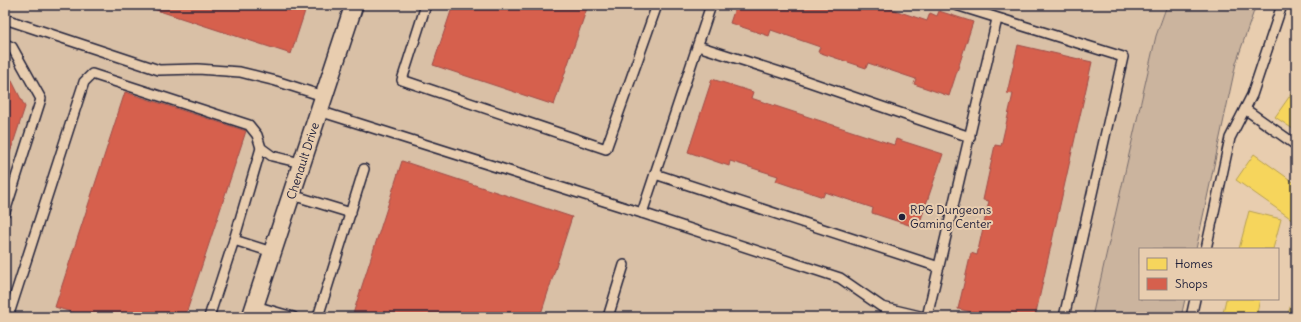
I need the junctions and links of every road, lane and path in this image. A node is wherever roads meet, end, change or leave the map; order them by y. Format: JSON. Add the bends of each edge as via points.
{"nodes":[{"id":1,"x":354,"y":5,"type":"edge"},
{"id":2,"x":426,"y":5,"type":"edge"},
{"id":3,"x":657,"y":5,"type":"edge"},
{"id":4,"x":711,"y":5,"type":"edge"},
{"id":5,"x":956,"y":5,"type":"edge"},
{"id":6,"x":1282,"y":5,"type":"edge"},
{"id":7,"x":5,"y":19,"type":"edge"},
{"id":8,"x":997,"y":19,"type":"junction"},
{"id":9,"x":5,"y":44,"type":"edge"},
{"id":10,"x":698,"y":46,"type":"junction"},
{"id":11,"x":321,"y":104,"type":"junction"},
{"id":12,"x":1245,"y":109,"type":"junction"},
{"id":13,"x":970,"y":137,"type":"junction"},
{"id":14,"x":1296,"y":145,"type":"edge"},
{"id":15,"x":261,"y":148,"type":"junction"},
{"id":16,"x":301,"y":164,"type":"junction"},
{"id":17,"x":364,"y":169,"type":"dead end"},
{"id":18,"x":655,"y":174,"type":"junction"},
{"id":19,"x":292,"y":195,"type":"junction"},
{"id":20,"x":5,"y":212,"type":"edge"},
{"id":21,"x":350,"y":213,"type":"junction"},
{"id":22,"x":642,"y":213,"type":"junction"},
{"id":23,"x":234,"y":240,"type":"junction"},
{"id":24,"x":1206,"y":248,"type":"edge"},
{"id":25,"x":272,"y":252,"type":"junction"},
{"id":26,"x":624,"y":265,"type":"dead end"},
{"id":27,"x":939,"y":267,"type":"junction"},
{"id":28,"x":1195,"y":300,"type":"edge"},
{"id":29,"x":253,"y":311,"type":"edge"},
{"id":30,"x":8,"y":317,"type":"edge"},
{"id":31,"x":209,"y":317,"type":"edge"},
{"id":32,"x":293,"y":317,"type":"edge"},
{"id":33,"x":318,"y":317,"type":"edge"},
{"id":34,"x":608,"y":317,"type":"edge"},
{"id":35,"x":924,"y":317,"type":"edge"},
{"id":36,"x":927,"y":317,"type":"edge"},
{"id":37,"x":1064,"y":317,"type":"edge"},
{"id":38,"x":1191,"y":317,"type":"edge"}],
"edges":[{"from":1,"to":11,"type":"street","name":"Chenault Drive"},
{"from":2,"to":3,"type":"lane","via":[[402,80],[606,149]]},
{"from":4,"to":10,"type":"lane"},
{"from":5,"to":8,"type":"lane"},
{"from":6,"to":12,"type":"lane"},
{"from":7,"to":11,"type":"lane","via":[[159,70],[240,72],[276,82]]},
{"from":8,"to":13,"type":"lane"},
{"from":8,"to":37,"type":"lane","via":[[1122,57]]},
{"from":9,"to":20,"type":"lane","via":[[12,47],[41,99]]},
{"from":10,"to":13,"type":"lane"},
{"from":10,"to":18,"type":"lane"},
{"from":11,"to":16,"type":"street","name":"Chenault Drive"},
{"from":11,"to":22,"type":"lane"},
{"from":12,"to":14,"type":"lane"},
{"from":12,"to":24,"type":"lane","via":[[1230,138]]},
{"from":13,"to":27,"type":"lane"},
{"from":15,"to":16,"type":"lane","via":[[272,156]]},
{"from":15,"to":23,"type":"lane"},
{"from":15,"to":30,"type":"lane","via":[[257,135],[249,125],[92,74],[84,82]]},
{"from":16,"to":19,"type":"street","name":"Chenault Drive"},
{"from":17,"to":21,"type":"lane"},
{"from":18,"to":22,"type":"lane"},
{"from":18,"to":27,"type":"lane"},
{"from":19,"to":21,"type":"lane"},
{"from":19,"to":25,"type":"street","name":"Chenault Drive"},
{"from":21,"to":33,"type":"lane"},
{"from":22,"to":35,"type":"lane","via":[[840,278],[882,308]]},
{"from":23,"to":25,"type":"lane"},
{"from":23,"to":31,"type":"lane"},
{"from":25,"to":29,"type":"street","name":"Chenault Drive"},
{"from":26,"to":34,"type":"lane"},
{"from":27,"to":36,"type":"lane"},
{"from":28,"to":38,"type":"lane"},
{"from":29,"to":32,"type":"lane"}]}
